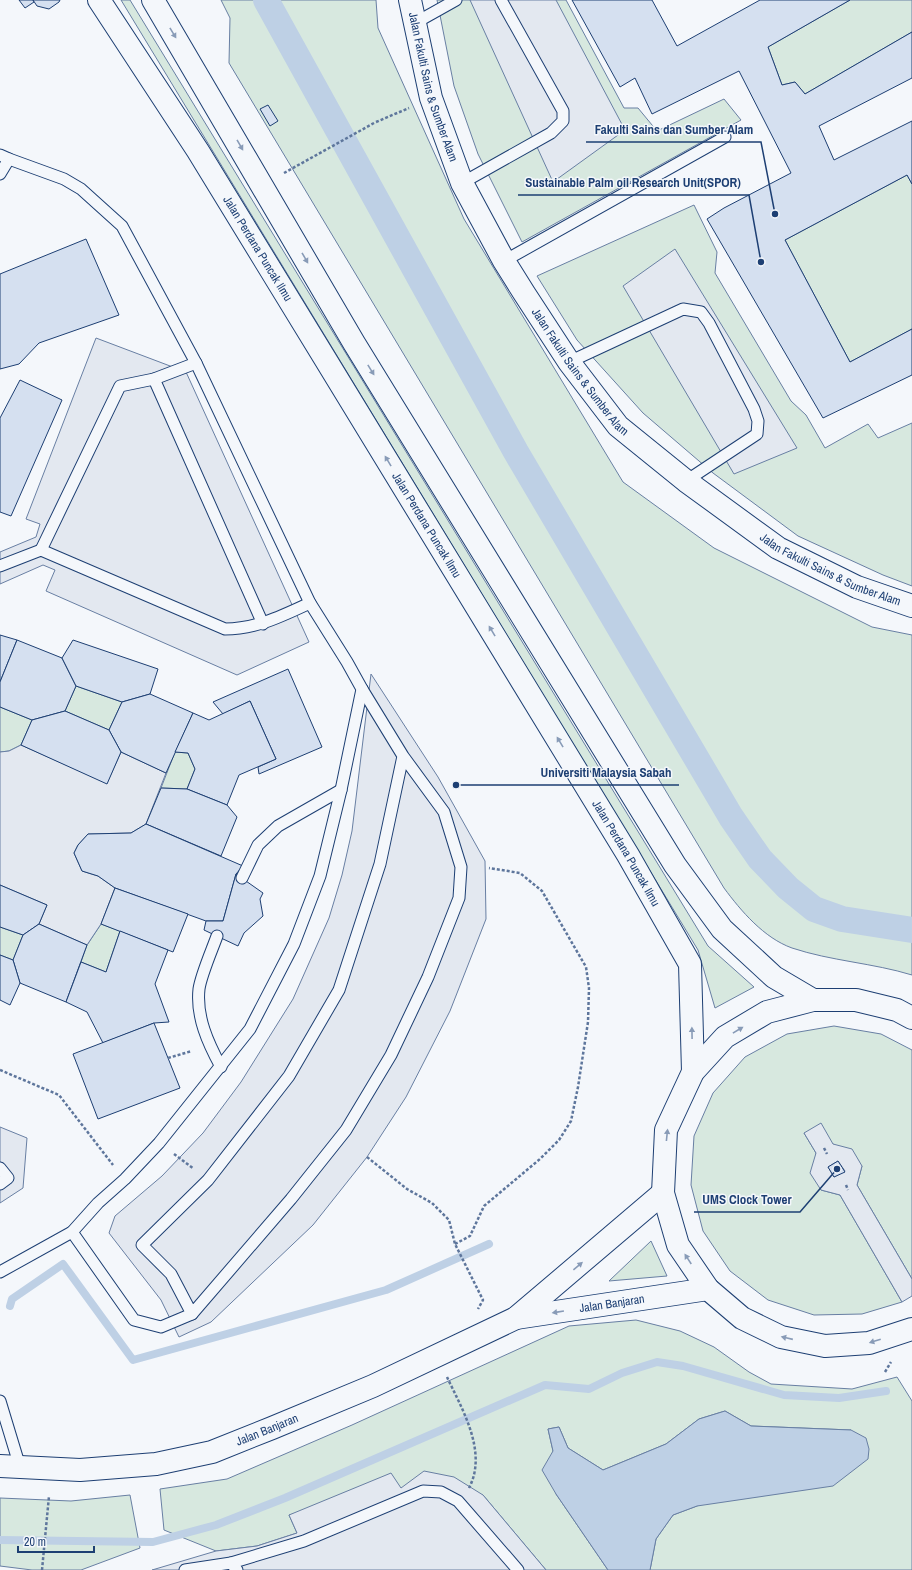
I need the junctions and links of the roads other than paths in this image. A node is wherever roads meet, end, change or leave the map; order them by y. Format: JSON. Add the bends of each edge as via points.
{"nodes":[{"id":1,"x":99,"y":0,"type":"edge"},
{"id":2,"x":153,"y":0,"type":"edge"},
{"id":3,"x":410,"y":0,"type":"edge"},
{"id":4,"x":456,"y":0,"type":"edge"},
{"id":5,"x":501,"y":0,"type":"edge"},
{"id":6,"x":415,"y":23,"type":"junction"},
{"id":7,"x":725,"y":136,"type":"dead end"},
{"id":8,"x":4,"y":157,"type":"edge"},
{"id":9,"x":0,"y":174,"type":"edge"},
{"id":10,"x":462,"y":183,"type":"junction"},
{"id":11,"x":504,"y":261,"type":"junction"},
{"id":12,"x":569,"y":362,"type":"junction"},
{"id":13,"x":196,"y":364,"type":"junction"},
{"id":14,"x":154,"y":379,"type":"junction"},
{"id":15,"x":686,"y":481,"type":"junction"},
{"id":16,"x":41,"y":550,"type":"junction"},
{"id":17,"x":0,"y":566,"type":"edge"},
{"id":18,"x":310,"y":604,"type":"junction"},
{"id":19,"x":912,"y":606,"type":"edge"},
{"id":20,"x":263,"y":624,"type":"junction"},
{"id":21,"x":362,"y":689,"type":"junction"},
{"id":22,"x":403,"y":756,"type":"junction"},
{"id":23,"x":341,"y":790,"type":"junction"},
{"id":24,"x":242,"y":878,"type":"dead end"},
{"id":25,"x":217,"y":936,"type":"dead end"},
{"id":26,"x":813,"y":1000,"type":"junction"},
{"id":27,"x":912,"y":1018,"type":"edge"},
{"id":28,"x":221,"y":1067,"type":"junction"},
{"id":29,"x":693,"y":1072,"type":"junction"},
{"id":30,"x":0,"y":1168,"type":"edge"},
{"id":31,"x":0,"y":1184,"type":"edge"},
{"id":32,"x":663,"y":1193,"type":"junction"},
{"id":33,"x":72,"y":1232,"type":"junction"},
{"id":34,"x":0,"y":1272,"type":"edge"},
{"id":35,"x":708,"y":1289,"type":"junction"},
{"id":36,"x":192,"y":1314,"type":"junction"},
{"id":37,"x":516,"y":1318,"type":"junction"},
{"id":38,"x":912,"y":1330,"type":"edge"},
{"id":39,"x":0,"y":1401,"type":"edge"},
{"id":40,"x":10,"y":1466,"type":"edge"},
{"id":41,"x":234,"y":1566,"type":"edge"},
{"id":42,"x":185,"y":1570,"type":"edge"},
{"id":43,"x":518,"y":1570,"type":"edge"}],
"edges":[{"from":29,"to":1,"type":"street","name":"Jalan Perdana Puncak Ilmu","one_way":true,"via":[[690,964],[624,848],[329,364],[198,151]]},
{"from":2,"to":26,"type":"street","one_way":true,"via":[[359,349],[675,866],[722,929],[774,976]]},
{"from":3,"to":6,"type":"street","name":"Jalan Fakulti Sains & Sumber Alam"},
{"from":4,"to":6,"type":"lane"},
{"from":5,"to":10,"type":"lane","via":[[563,110],[563,121],[551,133]]},
{"from":6,"to":10,"type":"street","name":"Jalan Fakulti Sains & Sumber Alam","via":[[431,98]]},
{"from":7,"to":11,"type":"lane"},
{"from":8,"to":9,"type":"lane"},
{"from":8,"to":13,"type":"lane","via":[[81,188],[122,226]]},
{"from":10,"to":11,"type":"street","name":"Jalan Fakulti Sains & Sumber Alam"},
{"from":11,"to":12,"type":"street","name":"Jalan Fakulti Sains & Sumber Alam"},
{"from":12,"to":15,"type":"street","name":"Jalan Fakulti Sains & Sumber Alam","via":[[618,426]]},
{"from":12,"to":15,"type":"lane","via":[[683,309],[701,312],[710,323],[754,410],[758,421],[757,434]]},
{"from":13,"to":14,"type":"lane"},
{"from":13,"to":18,"type":"lane"},
{"from":14,"to":16,"type":"lane","via":[[120,386]]},
{"from":14,"to":20,"type":"lane"},
{"from":15,"to":19,"type":"street","name":"Jalan Fakulti Sains & Sumber Alam","via":[[778,548],[857,586]]},
{"from":16,"to":17,"type":"lane"},
{"from":16,"to":20,"type":"lane","via":[[225,629]]},
{"from":18,"to":20,"type":"lane"},
{"from":18,"to":21,"type":"lane"},
{"from":21,"to":22,"type":"lane"},
{"from":21,"to":23,"type":"lane"},
{"from":22,"to":36,"type":"lane","via":[[380,864],[339,990],[284,1082],[208,1180],[142,1245],[170,1274]]},
{"from":22,"to":36,"type":"lane","via":[[444,812],[461,867],[459,898],[428,977],[391,1055],[346,1130],[291,1199]]},
{"from":23,"to":24,"type":"lane","via":[[278,826],[258,845]]},
{"from":23,"to":28,"type":"lane","via":[[320,876],[294,944],[250,1029]]},
{"from":25,"to":28,"type":"lane","via":[[199,988],[200,1015],[209,1045]]},
{"from":26,"to":27,"type":"street","via":[[856,1000],[897,1010]]},
{"from":29,"to":26,"type":"street","one_way":true,"via":[[725,1037],[767,1012]]},
{"from":28,"to":33,"type":"lane","via":[[159,1143]]},
{"from":32,"to":29,"type":"street","one_way":true,"via":[[666,1130]]},
{"from":30,"to":31,"type":"lane","via":[[8,1178]]},
{"from":35,"to":32,"type":"street","one_way":true,"via":[[678,1245]]},
{"from":37,"to":32,"type":"street","name":"Jalan Banjaran","one_way":true},
{"from":33,"to":34,"type":"lane"},
{"from":33,"to":36,"type":"lane","via":[[134,1320],[161,1326]]},
{"from":35,"to":37,"type":"street","name":"Jalan Banjaran","one_way":true},
{"from":38,"to":35,"type":"street","one_way":true,"via":[[869,1343],[825,1346],[781,1337],[742,1318]]},
{"from":37,"to":40,"type":"street","name":"Jalan Banjaran","via":[[373,1386],[212,1452],[156,1464],[80,1470]]},
{"from":39,"to":40,"type":"lane"},
{"from":41,"to":42,"type":"lane"},
{"from":41,"to":43,"type":"lane","via":[[304,1541],[423,1492],[441,1492],[458,1501]]}]}
